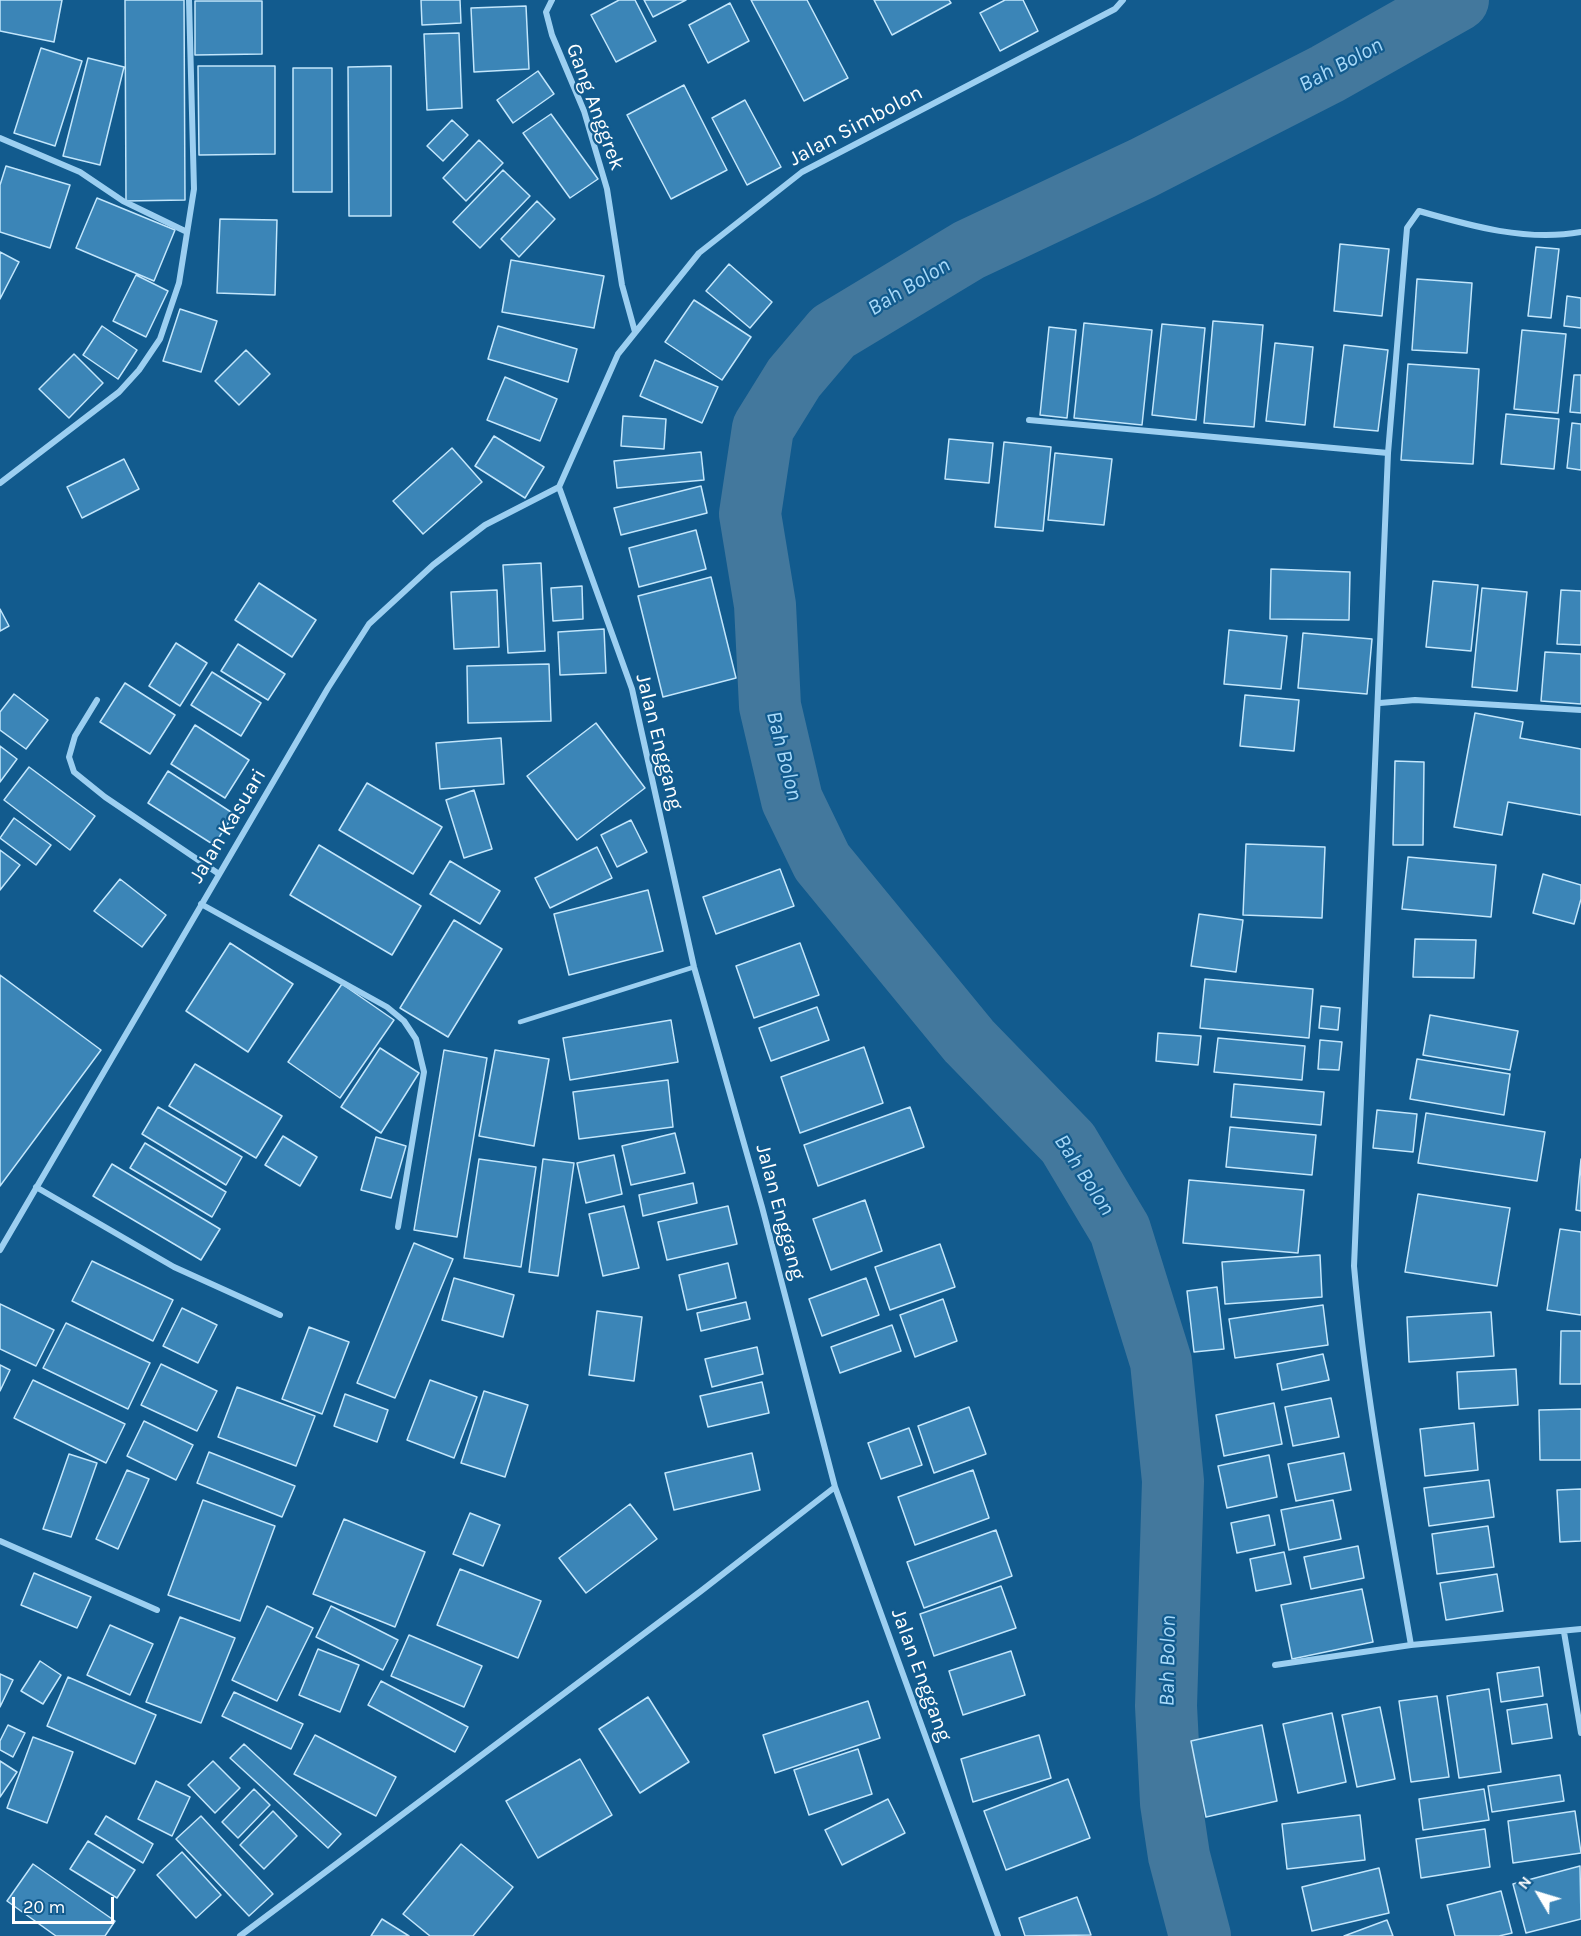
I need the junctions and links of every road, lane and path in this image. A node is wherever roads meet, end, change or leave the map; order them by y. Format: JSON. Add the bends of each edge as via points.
{"nodes":[{"id":1,"x":189,"y":0,"type":"edge"},
{"id":2,"x":552,"y":0,"type":"edge"},
{"id":3,"x":1124,"y":0,"type":"edge"},
{"id":4,"x":0,"y":138,"type":"edge"},
{"id":5,"x":187,"y":232,"type":"junction"},
{"id":6,"x":1581,"y":232,"type":"edge"},
{"id":7,"x":635,"y":332,"type":"junction"},
{"id":8,"x":1029,"y":420,"type":"dead end"},
{"id":9,"x":1389,"y":453,"type":"junction"},
{"id":10,"x":0,"y":483,"type":"edge"},
{"id":11,"x":559,"y":488,"type":"junction"},
{"id":12,"x":97,"y":700,"type":"dead end"},
{"id":13,"x":1380,"y":702,"type":"junction"},
{"id":14,"x":1581,"y":710,"type":"edge"},
{"id":15,"x":219,"y":874,"type":"junction"},
{"id":16,"x":201,"y":904,"type":"junction"},
{"id":17,"x":694,"y":967,"type":"junction"},
{"id":18,"x":520,"y":1022,"type":"dead end"},
{"id":19,"x":36,"y":1187,"type":"junction"},
{"id":20,"x":398,"y":1227,"type":"dead end"},
{"id":21,"x":0,"y":1250,"type":"edge"},
{"id":22,"x":280,"y":1315,"type":"dead end"},
{"id":23,"x":835,"y":1487,"type":"junction"},
{"id":24,"x":0,"y":1541,"type":"edge"},
{"id":25,"x":157,"y":1610,"type":"dead end"},
{"id":26,"x":1581,"y":1629,"type":"edge"},
{"id":27,"x":1564,"y":1632,"type":"junction"},
{"id":28,"x":1411,"y":1645,"type":"junction"},
{"id":29,"x":1275,"y":1665,"type":"dead end"},
{"id":30,"x":1581,"y":1733,"type":"edge"},
{"id":31,"x":240,"y":1936,"type":"edge"},
{"id":32,"x":998,"y":1936,"type":"edge"}],
"edges":[{"from":1,"to":5,"type":"street","via":[[194,189]]},
{"from":2,"to":7,"type":"street","name":"Gang Anggrek","via":[[546,12],[584,111],[607,189],[622,285]]},
{"from":3,"to":7,"type":"street","name":"Jalan Simbolon","via":[[1115,9],[802,172],[699,253]]},
{"from":4,"to":5,"type":"street","via":[[80,172],[123,201]]},
{"from":5,"to":10,"type":"street","via":[[171,309],[160,339],[140,370],[119,392]]},
{"from":6,"to":9,"type":"street","via":[[1565,235],[1490,231],[1419,211],[1407,228]]},
{"from":7,"to":11,"type":"street","name":"Jalan Simbolon","via":[[618,354]]},
{"from":8,"to":9,"type":"street"},
{"from":9,"to":13,"type":"street"},
{"from":11,"to":15,"type":"street","name":"Jalan Kasuari","via":[[485,525],[433,565],[369,624]]},
{"from":11,"to":17,"type":"street","name":"Jalan Enggang","via":[[632,689]]},
{"from":12,"to":15,"type":"street","via":[[75,736],[69,757],[74,772]]},
{"from":13,"to":14,"type":"street","via":[[1415,700]]},
{"from":13,"to":28,"type":"street","via":[[1354,1266],[1358,1320]]},
{"from":15,"to":16,"type":"street","name":"Jalan Kasuari"},
{"from":16,"to":19,"type":"street","name":"Jalan Kasuari"},
{"from":16,"to":20,"type":"street","via":[[387,1007],[404,1021],[416,1039],[424,1072]]},
{"from":17,"to":18,"type":"lane"},
{"from":17,"to":23,"type":"street","name":"Jalan Enggang"},
{"from":19,"to":21,"type":"street","name":"Jalan Kasuari"},
{"from":19,"to":22,"type":"street","via":[[174,1267]]},
{"from":23,"to":31,"type":"street"},
{"from":23,"to":32,"type":"street","name":"Jalan Enggang"},
{"from":24,"to":25,"type":"street"},
{"from":26,"to":27,"type":"street"},
{"from":27,"to":28,"type":"street"},
{"from":27,"to":30,"type":"street"},
{"from":28,"to":29,"type":"street"}]}
